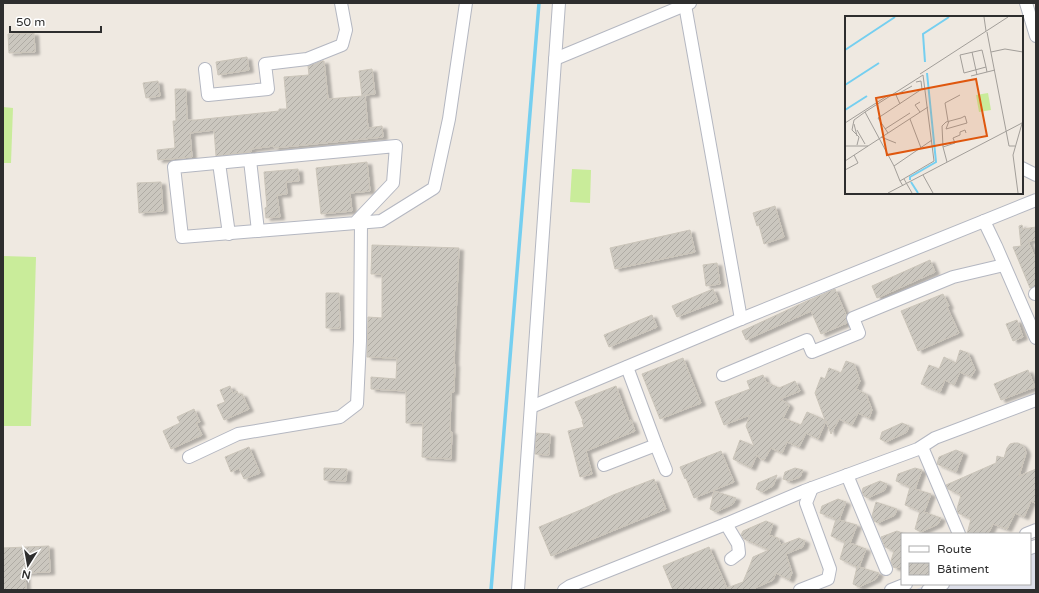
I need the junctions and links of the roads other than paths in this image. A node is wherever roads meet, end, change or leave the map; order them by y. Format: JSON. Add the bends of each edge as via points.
{"nodes":[{"id":1,"x":341,"y":3,"type":"edge"},
{"id":2,"x":466,"y":3,"type":"edge"},
{"id":3,"x":559,"y":3,"type":"edge"},
{"id":4,"x":1026,"y":3,"type":"edge"},
{"id":5,"x":688,"y":4,"type":"edge"},
{"id":6,"x":1036,"y":36,"type":"edge"},
{"id":7,"x":555,"y":60,"type":"junction"},
{"id":8,"x":205,"y":69,"type":"dead end"},
{"id":9,"x":250,"y":160,"type":"junction"},
{"id":10,"x":219,"y":163,"type":"junction"},
{"id":11,"x":1023,"y":168,"type":"edge"},
{"id":12,"x":1036,"y":175,"type":"edge"},
{"id":13,"x":1036,"y":200,"type":"edge"},
{"id":14,"x":984,"y":221,"type":"junction"},
{"id":15,"x":358,"y":223,"type":"junction"},
{"id":16,"x":258,"y":231,"type":"junction"},
{"id":17,"x":229,"y":234,"type":"junction"},
{"id":18,"x":1004,"y":265,"type":"junction"},
{"id":19,"x":741,"y":319,"type":"junction"},
{"id":20,"x":1036,"y":338,"type":"edge"},
{"id":21,"x":626,"y":367,"type":"junction"},
{"id":22,"x":723,"y":374,"type":"dead end"},
{"id":23,"x":1036,"y":400,"type":"edge"},
{"id":24,"x":531,"y":407,"type":"junction"},
{"id":25,"x":656,"y":445,"type":"junction"},
{"id":26,"x":922,"y":446,"type":"junction"},
{"id":27,"x":189,"y":457,"type":"dead end"},
{"id":28,"x":604,"y":465,"type":"dead end"},
{"id":29,"x":666,"y":470,"type":"dead end"},
{"id":30,"x":847,"y":475,"type":"junction"},
{"id":31,"x":812,"y":488,"type":"junction"},
{"id":32,"x":726,"y":524,"type":"junction"},
{"id":33,"x":959,"y":533,"type":"edge"},
{"id":34,"x":731,"y":559,"type":"dead end"},
{"id":35,"x":886,"y":569,"type":"dead end"},
{"id":36,"x":585,"y":585,"type":"edge"},
{"id":37,"x":904,"y":585,"type":"edge"},
{"id":38,"x":940,"y":585,"type":"edge"},
{"id":39,"x":518,"y":590,"type":"edge"},
{"id":40,"x":564,"y":590,"type":"edge"},
{"id":41,"x":800,"y":590,"type":"edge"},
{"id":42,"x":891,"y":590,"type":"edge"},
{"id":43,"x":928,"y":590,"type":"edge"}],
"edges":[{"from":1,"to":8,"type":"lane","via":[[346,30],[342,45],[306,59],[265,64],[268,89],[208,95]]},
{"from":2,"to":15,"type":"lane","via":[[449,119],[434,188],[381,221]]},
{"from":3,"to":7,"type":"lane"},
{"from":4,"to":6,"type":"lane"},
{"from":5,"to":7,"type":"lane"},
{"from":5,"to":19,"type":"lane"},
{"from":7,"to":24,"type":"lane"},
{"from":9,"to":10,"type":"lane"},
{"from":9,"to":15,"type":"lane","via":[[396,146],[393,183]]},
{"from":9,"to":16,"type":"lane"},
{"from":10,"to":17,"type":"lane"},
{"from":10,"to":17,"type":"lane","via":[[174,167],[182,237]]},
{"from":11,"to":12,"type":"lane"},
{"from":13,"to":14,"type":"lane"},
{"from":14,"to":18,"type":"lane"},
{"from":14,"to":19,"type":"lane"},
{"from":15,"to":16,"type":"lane"},
{"from":15,"to":27,"type":"lane","via":[[360,341],[357,404],[340,417],[238,434]]},
{"from":16,"to":17,"type":"lane"},
{"from":18,"to":20,"type":"lane"},
{"from":18,"to":22,"type":"lane","via":[[953,277],[853,318],[860,333],[812,352],[807,340]]},
{"from":19,"to":21,"type":"lane"},
{"from":21,"to":24,"type":"lane"},
{"from":21,"to":25,"type":"lane"},
{"from":23,"to":26,"type":"lane","via":[[935,438]]},
{"from":24,"to":39,"type":"lane"},
{"from":25,"to":28,"type":"lane"},
{"from":25,"to":29,"type":"lane"},
{"from":26,"to":30,"type":"lane"},
{"from":26,"to":33,"type":"lane"},
{"from":30,"to":31,"type":"lane"},
{"from":30,"to":35,"type":"lane"},
{"from":31,"to":32,"type":"lane"},
{"from":31,"to":41,"type":"lane","via":[[806,503],[830,569],[828,579]]},
{"from":32,"to":34,"type":"lane","via":[[738,544],[738,553]]},
{"from":32,"to":36,"type":"lane"},
{"from":36,"to":40,"type":"lane","via":[[570,586]]},
{"from":37,"to":42,"type":"lane"},
{"from":38,"to":43,"type":"lane"}]}
